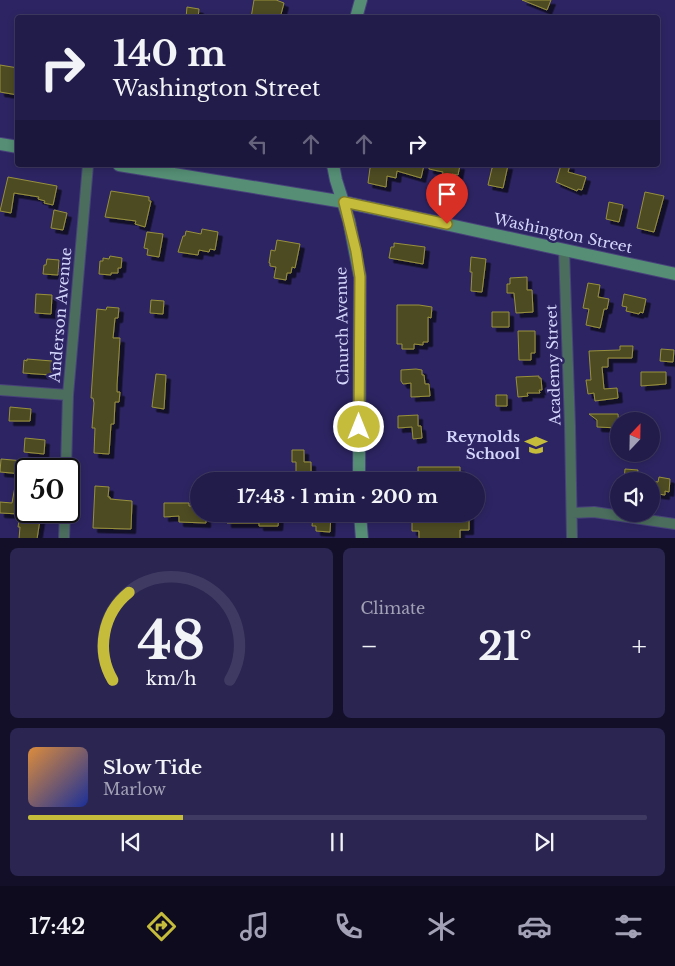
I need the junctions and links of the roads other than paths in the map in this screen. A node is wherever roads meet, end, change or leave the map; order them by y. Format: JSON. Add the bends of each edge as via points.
{"nodes":[{"id":1,"x":361,"y":0,"type":"edge"},
{"id":2,"x":357,"y":15,"type":"edge"},
{"id":3,"x":0,"y":144,"type":"edge"},
{"id":4,"x":15,"y":146,"type":"edge"},
{"id":5,"x":88,"y":167,"type":"edge"},
{"id":6,"x":132,"y":167,"type":"edge"},
{"id":7,"x":333,"y":167,"type":"edge"},
{"id":8,"x":344,"y":202,"type":"junction"},
{"id":9,"x":564,"y":250,"type":"junction"},
{"id":10,"x":675,"y":274,"type":"edge"},
{"id":11,"x":0,"y":390,"type":"edge"},
{"id":12,"x":68,"y":396,"type":"junction"},
{"id":13,"x":66,"y":458,"type":"edge"},
{"id":14,"x":359,"y":472,"type":"edge"},
{"id":15,"x":572,"y":513,"type":"junction"},
{"id":16,"x":361,"y":522,"type":"edge"},
{"id":17,"x":65,"y":523,"type":"edge"},
{"id":18,"x":675,"y":524,"type":"edge"},
{"id":19,"x":64,"y":538,"type":"edge"},
{"id":20,"x":362,"y":538,"type":"edge"},
{"id":21,"x":572,"y":538,"type":"edge"}],
"edges":[{"from":1,"to":2,"type":"main road"},
{"from":3,"to":4,"type":"main road"},
{"from":5,"to":12,"type":"street","name":"Anderson Avenue"},
{"from":6,"to":8,"type":"main road","name":"Washington Street"},
{"from":7,"to":8,"type":"main road","name":"Church Avenue"},
{"from":8,"to":9,"type":"main road","name":"Washington Street"},
{"from":8,"to":14,"type":"main road","name":"Church Avenue","via":[[360,277]]},
{"from":9,"to":10,"type":"main road","name":"Washington Street"},
{"from":9,"to":15,"type":"street","name":"Academy Street"},
{"from":11,"to":12,"type":"street"},
{"from":12,"to":13,"type":"street","name":"Anderson Avenue"},
{"from":15,"to":18,"type":"street","via":[[594,512]]},
{"from":15,"to":21,"type":"street","name":"Academy Street"},
{"from":16,"to":20,"type":"main road"},
{"from":17,"to":19,"type":"street"}]}
